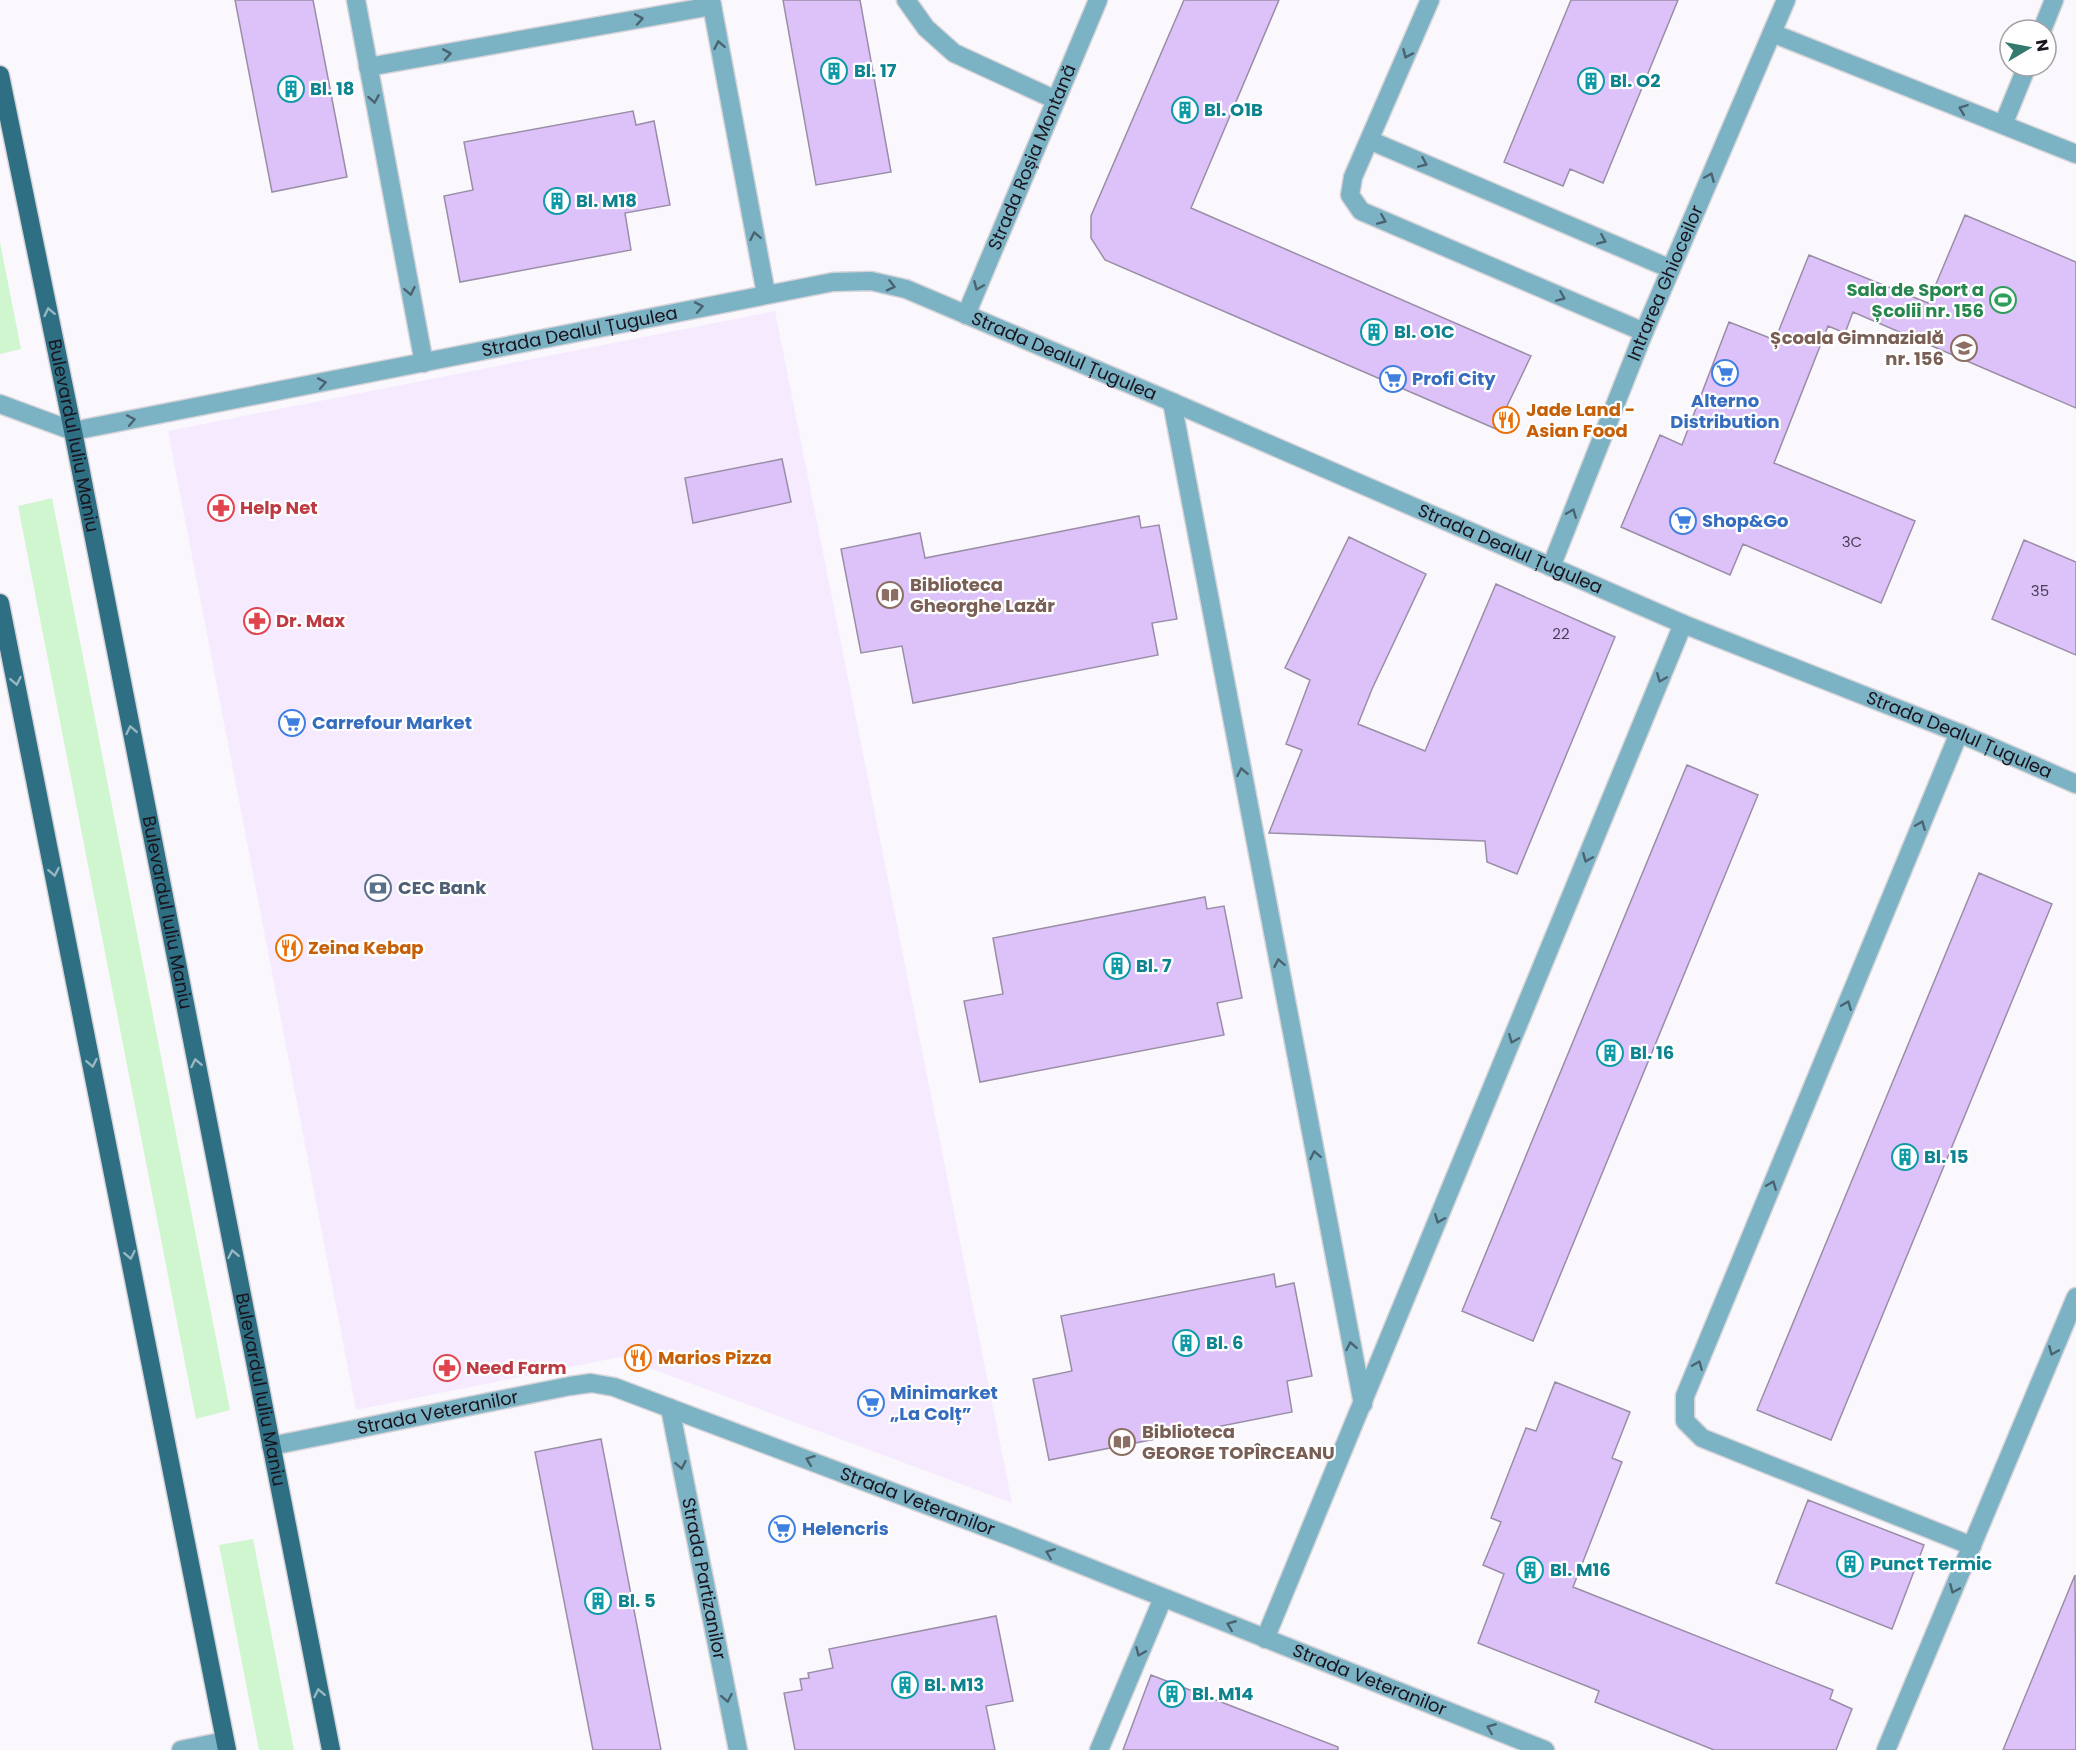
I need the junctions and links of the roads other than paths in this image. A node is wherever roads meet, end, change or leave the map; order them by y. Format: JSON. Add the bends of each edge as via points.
{"nodes":[{"id":1,"x":356,"y":0,"type":"edge"},
{"id":2,"x":906,"y":0,"type":"edge"},
{"id":3,"x":1098,"y":0,"type":"edge"},
{"id":4,"x":1430,"y":0,"type":"edge"},
{"id":5,"x":1786,"y":0,"type":"edge"},
{"id":6,"x":2054,"y":0,"type":"edge"},
{"id":7,"x":711,"y":3,"type":"edge"},
{"id":8,"x":2047,"y":18,"type":"edge"},
{"id":9,"x":1772,"y":33,"type":"junction"},
{"id":10,"x":369,"y":68,"type":"junction"},
{"id":11,"x":0,"y":75,"type":"edge"},
{"id":12,"x":2022,"y":78,"type":"edge"},
{"id":13,"x":1056,"y":100,"type":"junction"},
{"id":14,"x":2003,"y":124,"type":"junction"},
{"id":15,"x":1369,"y":140,"type":"junction"},
{"id":16,"x":2076,"y":154,"type":"edge"},
{"id":17,"x":1671,"y":269,"type":"junction"},
{"id":18,"x":766,"y":294,"type":"junction"},
{"id":19,"x":966,"y":315,"type":"junction"},
{"id":20,"x":1644,"y":332,"type":"junction"},
{"id":21,"x":424,"y":363,"type":"junction"},
{"id":22,"x":1172,"y":402,"type":"junction"},
{"id":23,"x":0,"y":404,"type":"edge"},
{"id":24,"x":73,"y":431,"type":"junction"},
{"id":25,"x":1551,"y":567,"type":"junction"},
{"id":26,"x":0,"y":603,"type":"edge"},
{"id":27,"x":1683,"y":624,"type":"junction"},
{"id":28,"x":1959,"y":733,"type":"junction"},
{"id":29,"x":2076,"y":783,"type":"edge"},
{"id":30,"x":2076,"y":1297,"type":"edge"},
{"id":31,"x":1362,"y":1404,"type":"junction"},
{"id":32,"x":670,"y":1408,"type":"junction"},
{"id":33,"x":271,"y":1446,"type":"junction"},
{"id":34,"x":1972,"y":1546,"type":"junction"},
{"id":35,"x":1163,"y":1598,"type":"junction"},
{"id":36,"x":1265,"y":1639,"type":"junction"},
{"id":37,"x":226,"y":1746,"type":"edge"},
{"id":38,"x":181,"y":1750,"type":"edge"},
{"id":39,"x":331,"y":1750,"type":"edge"},
{"id":40,"x":738,"y":1750,"type":"edge"},
{"id":41,"x":1099,"y":1750,"type":"edge"},
{"id":42,"x":1545,"y":1750,"type":"edge"},
{"id":43,"x":1886,"y":1750,"type":"edge"}],
"edges":[{"from":1,"to":10,"type":"street"},
{"from":2,"to":13,"type":"street","via":[[926,28],[954,52]]},
{"from":3,"to":13,"type":"street","name":"Strada Roșia Montană"},
{"from":4,"to":15,"type":"street","one_way":true},
{"from":5,"to":9,"type":"street","name":"Intrarea Ghioceilor"},
{"from":6,"to":8,"type":"street"},
{"from":10,"to":7,"type":"street","one_way":true},
{"from":18,"to":7,"type":"street","one_way":true},
{"from":14,"to":9,"type":"street","one_way":true},
{"from":17,"to":9,"type":"street","name":"Intrarea Ghioceilor","one_way":true},
{"from":10,"to":21,"type":"street","one_way":true},
{"from":24,"to":11,"type":"main road","name":"Bulevardul Iuliu Maniu","one_way":true},
{"from":12,"to":14,"type":"street"},
{"from":13,"to":19,"type":"street","name":"Strada Roșia Montană","one_way":true},
{"from":14,"to":16,"type":"street"},
{"from":15,"to":17,"type":"street","one_way":true},
{"from":15,"to":20,"type":"street","one_way":true,"via":[[1353,177],[1350,195],[1361,211]]},
{"from":17,"to":20,"type":"street","name":"Intrarea Ghioceilor"},
{"from":18,"to":19,"type":"street","name":"Strada Dealul Țugulea","one_way":true,"via":[[833,282],[871,281],[906,289]]},
{"from":21,"to":18,"type":"street","name":"Strada Dealul Țugulea","one_way":true},
{"from":19,"to":22,"type":"street","name":"Strada Dealul Țugulea"},
{"from":25,"to":20,"type":"street","name":"Intrarea Ghioceilor","one_way":true},
{"from":24,"to":21,"type":"street","name":"Strada Dealul Țugulea","one_way":true},
{"from":22,"to":25,"type":"street","name":"Strada Dealul Țugulea"},
{"from":31,"to":22,"type":"street","one_way":true},
{"from":23,"to":24,"type":"street"},
{"from":33,"to":24,"type":"main road","name":"Bulevardul Iuliu Maniu","one_way":true},
{"from":25,"to":27,"type":"street","name":"Strada Dealul Țugulea"},
{"from":26,"to":37,"type":"main road","one_way":true},
{"from":27,"to":28,"type":"street","name":"Strada Dealul Țugulea"},
{"from":27,"to":31,"type":"street","one_way":true},
{"from":28,"to":29,"type":"street","name":"Strada Dealul Țugulea"},
{"from":34,"to":28,"type":"street","one_way":true,"via":[[1702,1438],[1685,1421],[1685,1396]]},
{"from":30,"to":34,"type":"street","one_way":true},
{"from":31,"to":36,"type":"street"},
{"from":32,"to":33,"type":"street","name":"Strada Veteranilor","via":[[614,1387],[591,1383]]},
{"from":35,"to":32,"type":"street","name":"Strada Veteranilor","one_way":true},
{"from":32,"to":40,"type":"street","name":"Strada Partizanilor","one_way":true},
{"from":39,"to":33,"type":"main road","name":"Bulevardul Iuliu Maniu","one_way":true},
{"from":34,"to":43,"type":"street","one_way":true},
{"from":36,"to":35,"type":"street","name":"Strada Veteranilor","one_way":true},
{"from":35,"to":41,"type":"street","one_way":true},
{"from":42,"to":36,"type":"street","name":"Strada Veteranilor","one_way":true},
{"from":37,"to":38,"type":"street"}]}
